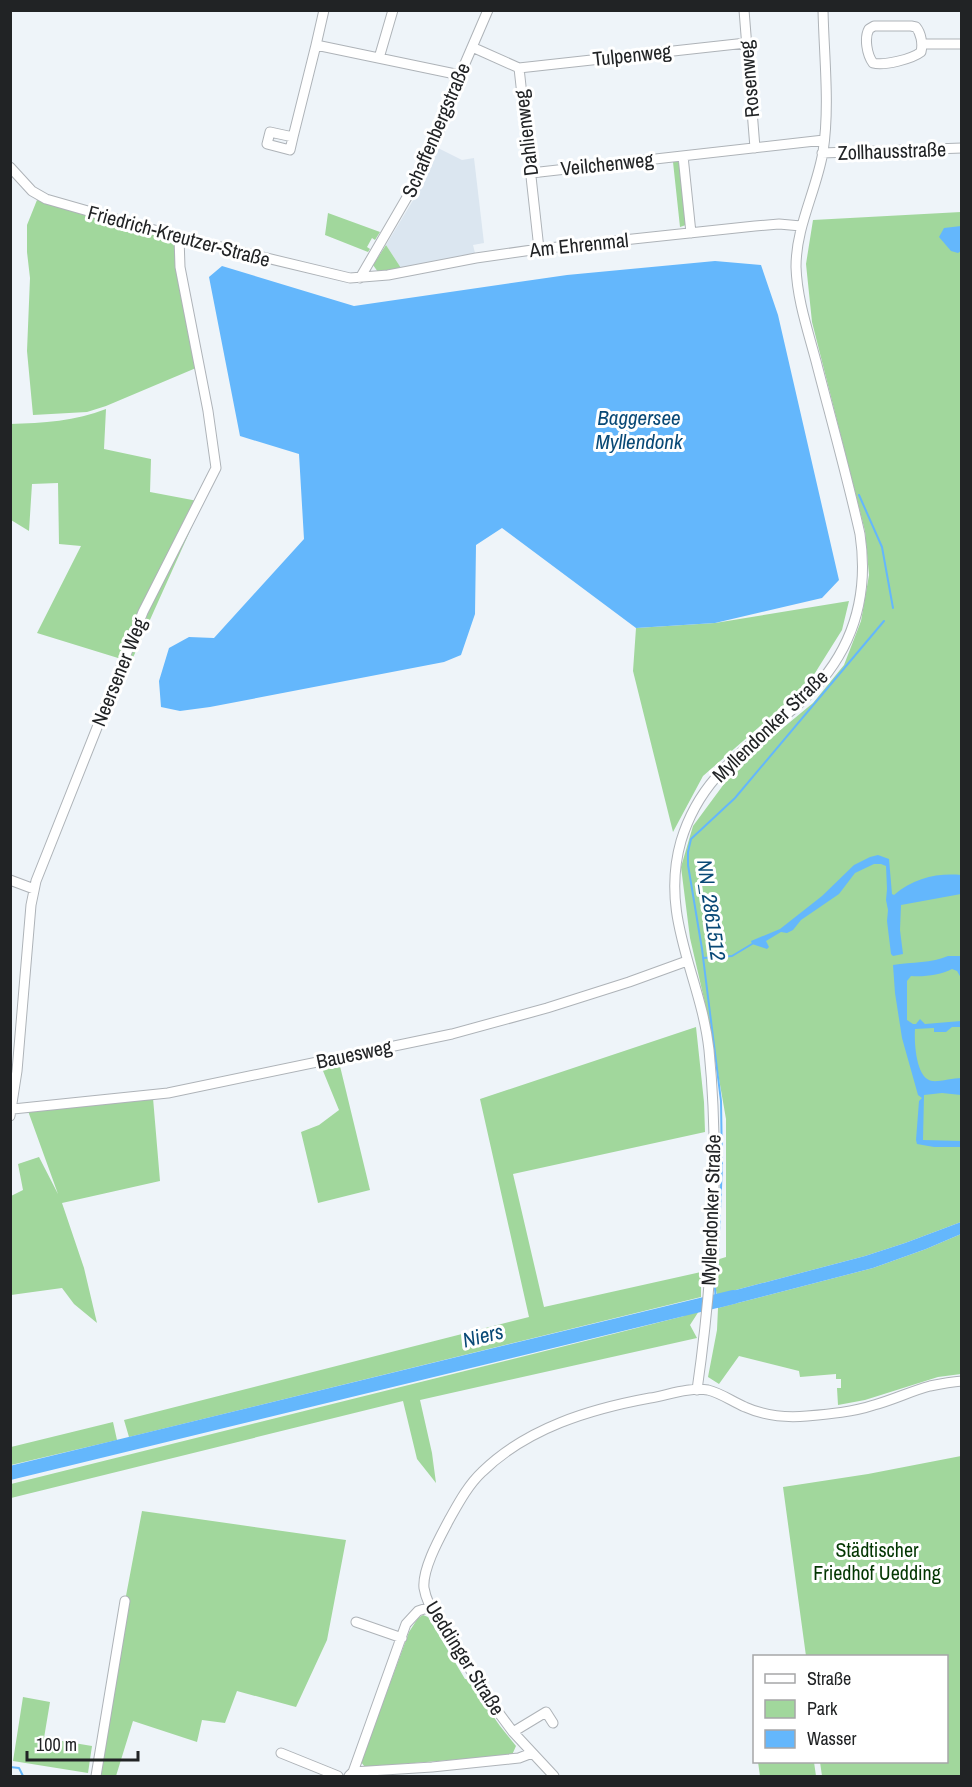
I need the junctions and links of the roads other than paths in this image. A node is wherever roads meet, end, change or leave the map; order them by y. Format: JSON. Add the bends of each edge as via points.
{"nodes":[{"id":1,"x":324,"y":10,"type":"edge"},
{"id":2,"x":393,"y":10,"type":"edge"},
{"id":3,"x":488,"y":10,"type":"edge"},
{"id":4,"x":744,"y":10,"type":"edge"},
{"id":5,"x":823,"y":10,"type":"edge"},
{"id":6,"x":746,"y":43,"type":"junction"},
{"id":7,"x":922,"y":44,"type":"junction"},
{"id":8,"x":962,"y":44,"type":"edge"},
{"id":9,"x":316,"y":45,"type":"junction"},
{"id":10,"x":472,"y":47,"type":"junction"},
{"id":11,"x":379,"y":58,"type":"junction"},
{"id":12,"x":519,"y":68,"type":"junction"},
{"id":13,"x":460,"y":75,"type":"junction"},
{"id":14,"x":293,"y":137,"type":"dead end"},
{"id":15,"x":824,"y":140,"type":"junction"},
{"id":16,"x":755,"y":148,"type":"junction"},
{"id":17,"x":962,"y":148,"type":"edge"},
{"id":18,"x":822,"y":153,"type":"junction"},
{"id":19,"x":683,"y":156,"type":"junction"},
{"id":20,"x":10,"y":167,"type":"edge"},
{"id":21,"x":531,"y":173,"type":"junction"},
{"id":22,"x":801,"y":226,"type":"junction"},
{"id":23,"x":692,"y":232,"type":"junction"},
{"id":24,"x":178,"y":237,"type":"junction"},
{"id":25,"x":539,"y":249,"type":"junction"},
{"id":26,"x":360,"y":278,"type":"junction"},
{"id":27,"x":10,"y":880,"type":"edge"},
{"id":28,"x":34,"y":889,"type":"junction"},
{"id":29,"x":687,"y":961,"type":"junction"},
{"id":30,"x":12,"y":1112,"type":"edge"},
{"id":31,"x":962,"y":1381,"type":"edge"},
{"id":32,"x":698,"y":1390,"type":"junction"},
{"id":33,"x":125,"y":1601,"type":"dead end"},
{"id":34,"x":430,"y":1607,"type":"junction"},
{"id":35,"x":356,"y":1622,"type":"dead end"},
{"id":36,"x":402,"y":1638,"type":"junction"},
{"id":37,"x":553,"y":1723,"type":"dead end"},
{"id":38,"x":513,"y":1732,"type":"junction"},
{"id":39,"x":281,"y":1753,"type":"dead end"},
{"id":40,"x":532,"y":1753,"type":"junction"},
{"id":41,"x":351,"y":1774,"type":"edge"},
{"id":42,"x":96,"y":1776,"type":"edge"},
{"id":43,"x":338,"y":1776,"type":"edge"},
{"id":44,"x":554,"y":1776,"type":"edge"}],
"edges":[{"from":1,"to":9,"type":"street"},
{"from":2,"to":11,"type":"street"},
{"from":3,"to":10,"type":"street","name":"Schaffenbergstraße"},
{"from":4,"to":6,"type":"street","name":"Rosenweg"},
{"from":5,"to":15,"type":"street","name":"Myllendonker Straße"},
{"from":6,"to":12,"type":"street","name":"Tulpenweg"},
{"from":6,"to":16,"type":"street","name":"Rosenweg"},
{"from":7,"to":7,"type":"street","via":[[921,52],[912,57],[875,64],[870,58],[866,34],[874,26],[913,26]]},
{"from":7,"to":8,"type":"street"},
{"from":9,"to":11,"type":"street"},
{"from":9,"to":14,"type":"street"},
{"from":10,"to":12,"type":"street","name":"Dahlienweg"},
{"from":10,"to":13,"type":"street","name":"Schaffenbergstraße"},
{"from":11,"to":13,"type":"street"},
{"from":12,"to":21,"type":"street","name":"Dahlienweg"},
{"from":13,"to":26,"type":"street","name":"Schaffenbergstraße","via":[[412,190]]},
{"from":15,"to":16,"type":"street","name":"Veilchenweg"},
{"from":15,"to":18,"type":"street","name":"Myllendonker Straße"},
{"from":16,"to":19,"type":"street","name":"Veilchenweg"},
{"from":17,"to":18,"type":"street","name":"Zollhausstraße"},
{"from":18,"to":22,"type":"street","name":"Myllendonker Straße"},
{"from":19,"to":21,"type":"street","name":"Veilchenweg"},
{"from":19,"to":23,"type":"street"},
{"from":20,"to":24,"type":"street","name":"Friedrich-Kreutzer-Straße","via":[[32,191],[46,199]]},
{"from":21,"to":25,"type":"street","name":"Dahlienweg"},
{"from":22,"to":23,"type":"street","name":"Am Ehrenmal"},
{"from":22,"to":29,"type":"street","name":"Myllendonker Straße","via":[[796,256],[798,289],[860,534],[861,596],[847,641],[823,679],[800,704],[729,762],[694,809],[676,863],[677,923]]},
{"from":23,"to":25,"type":"street","name":"Am Ehrenmal"},
{"from":24,"to":26,"type":"street","name":"Friedrich-Kreutzer-Straße","via":[[338,277]]},
{"from":24,"to":28,"type":"street","name":"Neersener Weg","via":[[216,468],[143,612]]},
{"from":25,"to":26,"type":"street","name":"Am Ehrenmal"},
{"from":27,"to":28,"type":"street"},
{"from":28,"to":30,"type":"street","name":"Neersener Weg"},
{"from":29,"to":30,"type":"street","name":"Bauesweg","via":[[547,1008],[452,1034],[168,1093]]},
{"from":29,"to":32,"type":"street","name":"Myllendonker Straße","via":[[705,1020],[714,1174],[708,1310]]},
{"from":31,"to":32,"type":"street","via":[[930,1386],[869,1407],[786,1418]]},
{"from":32,"to":34,"type":"street","name":"Ueddinger Straße","via":[[602,1408],[553,1425],[511,1448],[481,1472],[442,1533],[425,1575]]},
{"from":33,"to":42,"type":"street"},
{"from":34,"to":36,"type":"street","via":[[412,1616]]},
{"from":34,"to":38,"type":"street","name":"Ueddinger Straße"},
{"from":35,"to":36,"type":"street"},
{"from":36,"to":41,"type":"street"},
{"from":37,"to":38,"type":"street","name":"Ueddinger Straße","via":[[546,1712]]},
{"from":38,"to":40,"type":"street","name":"Ueddinger Straße"},
{"from":39,"to":43,"type":"street"},
{"from":40,"to":41,"type":"street","via":[[519,1758]]},
{"from":40,"to":44,"type":"street","name":"Ueddinger Straße"}]}
